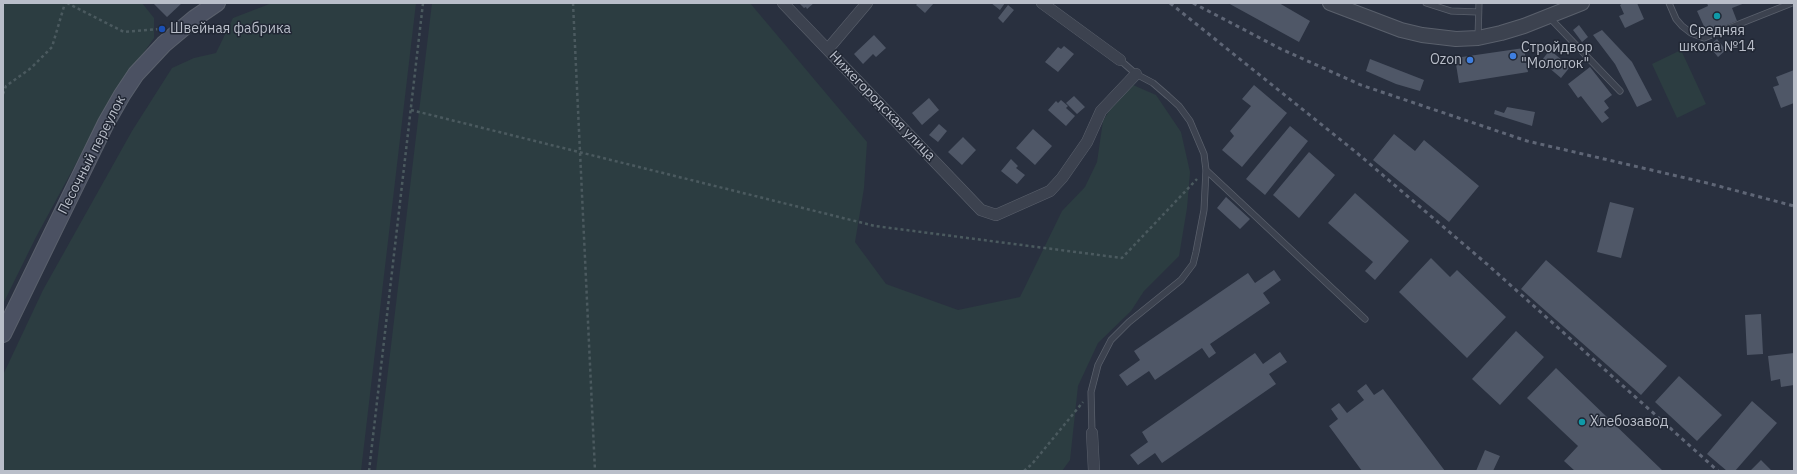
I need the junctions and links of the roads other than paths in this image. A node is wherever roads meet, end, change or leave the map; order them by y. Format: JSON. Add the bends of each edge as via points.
{"nodes":[{"id":1,"x":217,"y":3,"type":"edge"},
{"id":2,"x":783,"y":3,"type":"edge"},
{"id":3,"x":866,"y":3,"type":"edge"},
{"id":4,"x":1042,"y":3,"type":"edge"},
{"id":5,"x":1330,"y":3,"type":"edge"},
{"id":6,"x":1426,"y":3,"type":"edge"},
{"id":7,"x":1479,"y":3,"type":"edge"},
{"id":8,"x":1582,"y":3,"type":"edge"},
{"id":9,"x":1669,"y":3,"type":"edge"},
{"id":10,"x":1792,"y":3,"type":"edge"},
{"id":11,"x":1478,"y":12,"type":"junction"},
{"id":12,"x":1549,"y":17,"type":"junction"},
{"id":13,"x":1478,"y":38,"type":"junction"},
{"id":14,"x":828,"y":50,"type":"junction"},
{"id":15,"x":1120,"y":60,"type":"joint"},
{"id":16,"x":1136,"y":74,"type":"junction"},
{"id":17,"x":1620,"y":91,"type":"dead end"},
{"id":18,"x":1206,"y":170,"type":"junction"},
{"id":19,"x":1365,"y":319,"type":"dead end"},
{"id":20,"x":3,"y":334,"type":"edge"},
{"id":21,"x":1092,"y":433,"type":"joint"},
{"id":22,"x":1094,"y":471,"type":"edge"}],
"edges":[{"from":1,"to":20,"type":"main road","name":"Песочный переулок","via":[[164,44],[136,74],[122,95]]},
{"from":2,"to":14,"type":"street","name":"Нижегородская улица"},
{"from":3,"to":14,"type":"street"},
{"from":4,"to":15,"type":"street"},
{"from":5,"to":13,"type":"street","via":[[1422,36]]},
{"from":6,"to":11,"type":"lane","via":[[1451,11]]},
{"from":7,"to":11,"type":"lane"},
{"from":8,"to":12,"type":"street"},
{"from":9,"to":10,"type":"lane","via":[[1682,26],[1704,38]]},
{"from":11,"to":13,"type":"lane"},
{"from":12,"to":13,"type":"street","via":[[1500,34]]},
{"from":12,"to":17,"type":"lane"},
{"from":14,"to":16,"type":"street","name":"Нижегородская улица","via":[[981,210],[996,215],[1050,191],[1087,142],[1101,111]]},
{"from":15,"to":16,"type":"lane"},
{"from":16,"to":18,"type":"lane","via":[[1153,83],[1168,96],[1190,121],[1204,154]]},
{"from":18,"to":19,"type":"lane"},
{"from":18,"to":21,"type":"lane","via":[[1204,210],[1193,264],[1181,280],[1111,340],[1098,365],[1091,392]]},
{"from":21,"to":22,"type":"street"}]}
